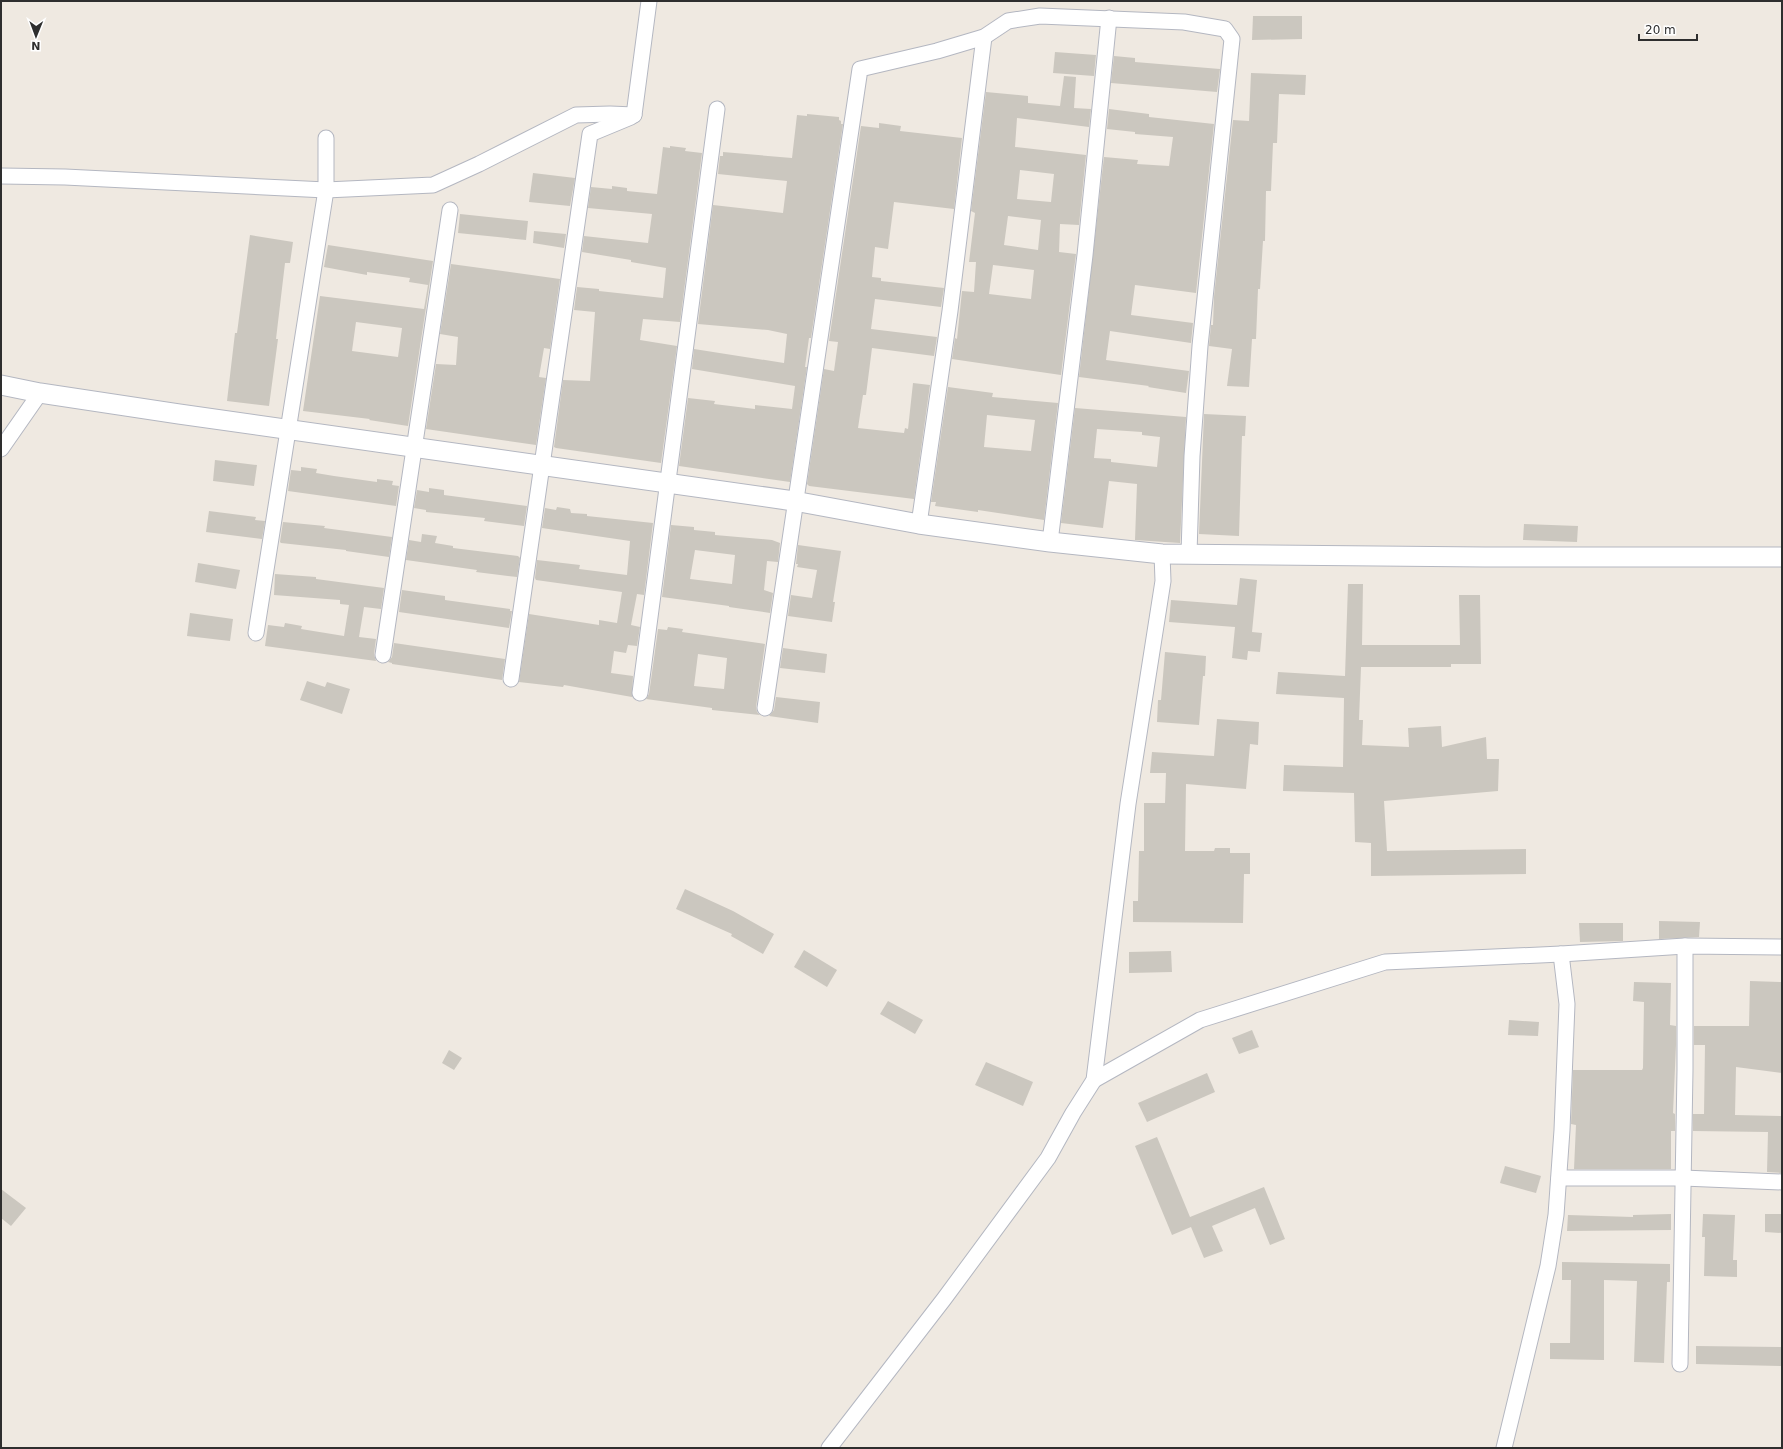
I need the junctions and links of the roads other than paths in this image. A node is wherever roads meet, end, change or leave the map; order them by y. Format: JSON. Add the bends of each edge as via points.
{"nodes":[{"id":1,"x":649,"y":1,"type":"edge"},
{"id":2,"x":1109,"y":18,"type":"junction"},
{"id":3,"x":984,"y":37,"type":"junction"},
{"id":4,"x":717,"y":109,"type":"dead end"},
{"id":5,"x":634,"y":115,"type":"junction"},
{"id":6,"x":326,"y":138,"type":"dead end"},
{"id":7,"x":1,"y":176,"type":"edge"},
{"id":8,"x":326,"y":190,"type":"junction"},
{"id":9,"x":450,"y":210,"type":"dead end"},
{"id":10,"x":1,"y":385,"type":"edge"},
{"id":11,"x":40,"y":393,"type":"junction"},
{"id":12,"x":288,"y":429,"type":"junction"},
{"id":13,"x":415,"y":447,"type":"junction"},
{"id":14,"x":1,"y":449,"type":"edge"},
{"id":15,"x":542,"y":466,"type":"junction"},
{"id":16,"x":668,"y":483,"type":"junction"},
{"id":17,"x":794,"y":501,"type":"junction"},
{"id":18,"x":919,"y":524,"type":"junction"},
{"id":19,"x":1050,"y":542,"type":"junction"},
{"id":20,"x":1162,"y":554,"type":"junction"},
{"id":21,"x":1189,"y":554,"type":"junction"},
{"id":22,"x":1782,"y":557,"type":"edge"},
{"id":23,"x":256,"y":632,"type":"dead end"},
{"id":24,"x":383,"y":655,"type":"dead end"},
{"id":25,"x":511,"y":679,"type":"dead end"},
{"id":26,"x":640,"y":693,"type":"dead end"},
{"id":27,"x":765,"y":708,"type":"dead end"},
{"id":28,"x":1684,"y":946,"type":"junction"},
{"id":29,"x":1782,"y":947,"type":"edge"},
{"id":30,"x":1561,"y":954,"type":"junction"},
{"id":31,"x":1094,"y":1080,"type":"junction"},
{"id":32,"x":1559,"y":1178,"type":"junction"},
{"id":33,"x":1683,"y":1178,"type":"junction"},
{"id":34,"x":1782,"y":1182,"type":"edge"},
{"id":35,"x":1680,"y":1364,"type":"dead end"},
{"id":36,"x":829,"y":1448,"type":"edge"},
{"id":37,"x":1504,"y":1448,"type":"edge"}],
"edges":[{"from":1,"to":5,"type":"street"},
{"from":2,"to":3,"type":"street","via":[[1034,17],[1008,21]]},
{"from":2,"to":19,"type":"street","via":[[1085,254]]},
{"from":2,"to":21,"type":"street","via":[[1184,22],[1225,29],[1232,39],[1200,346],[1192,456]]},
{"from":3,"to":17,"type":"street","via":[[860,69]]},
{"from":3,"to":18,"type":"street","via":[[949,319]]},
{"from":4,"to":16,"type":"street"},
{"from":5,"to":8,"type":"street","via":[[576,115],[432,185]]},
{"from":5,"to":15,"type":"street","via":[[590,134]]},
{"from":6,"to":8,"type":"street"},
{"from":7,"to":8,"type":"street"},
{"from":8,"to":12,"type":"street"},
{"from":9,"to":13,"type":"street"},
{"from":10,"to":11,"type":"street"},
{"from":11,"to":12,"type":"street"},
{"from":11,"to":14,"type":"street"},
{"from":12,"to":13,"type":"street"},
{"from":12,"to":23,"type":"street"},
{"from":13,"to":15,"type":"street"},
{"from":13,"to":24,"type":"street"},
{"from":15,"to":16,"type":"street"},
{"from":15,"to":25,"type":"street"},
{"from":16,"to":17,"type":"street"},
{"from":16,"to":26,"type":"street"},
{"from":17,"to":18,"type":"street"},
{"from":17,"to":27,"type":"street"},
{"from":18,"to":19,"type":"street"},
{"from":19,"to":20,"type":"street"},
{"from":20,"to":21,"type":"street"},
{"from":20,"to":31,"type":"street","via":[[1163,581],[1128,804]]},
{"from":21,"to":22,"type":"street"},
{"from":28,"to":29,"type":"street"},
{"from":28,"to":30,"type":"street"},
{"from":28,"to":33,"type":"street"},
{"from":30,"to":31,"type":"street","via":[[1385,962],[1200,1020]]},
{"from":30,"to":32,"type":"street","via":[[1567,1004]]},
{"from":31,"to":36,"type":"street","via":[[1048,1158]]},
{"from":32,"to":33,"type":"street"},
{"from":32,"to":37,"type":"street","via":[[1548,1266]]},
{"from":33,"to":34,"type":"street"},
{"from":33,"to":35,"type":"street"}]}
